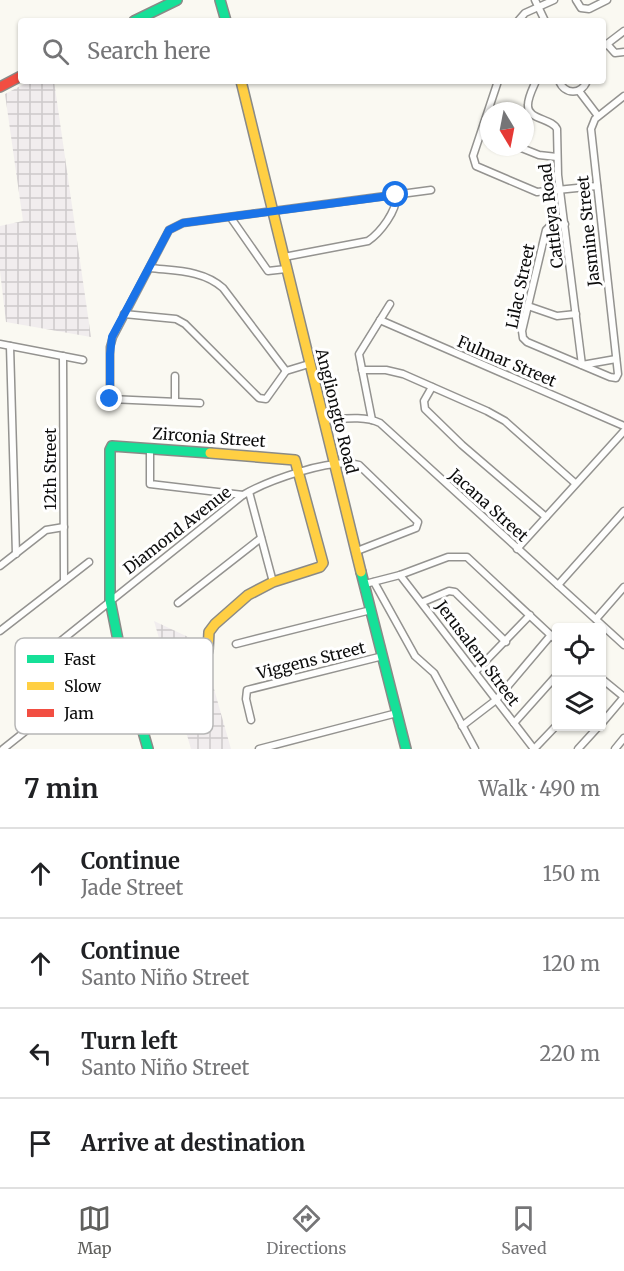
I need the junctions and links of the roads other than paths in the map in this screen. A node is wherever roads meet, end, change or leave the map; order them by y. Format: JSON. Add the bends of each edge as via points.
{"nodes":[{"id":1,"x":177,"y":0,"type":"edge"},
{"id":2,"x":220,"y":0,"type":"edge"},
{"id":3,"x":535,"y":0,"type":"edge"},
{"id":4,"x":554,"y":0,"type":"edge"},
{"id":5,"x":576,"y":0,"type":"edge"},
{"id":6,"x":607,"y":0,"type":"edge"},
{"id":7,"x":538,"y":8,"type":"junction"},
{"id":8,"x":140,"y":18,"type":"edge"},
{"id":9,"x":225,"y":18,"type":"edge"},
{"id":10,"x":520,"y":18,"type":"edge"},
{"id":11,"x":543,"y":18,"type":"edge"},
{"id":12,"x":624,"y":31,"type":"edge"},
{"id":13,"x":606,"y":44,"type":"edge"},
{"id":14,"x":606,"y":46,"type":"edge"},
{"id":15,"x":624,"y":52,"type":"edge"},
{"id":16,"x":18,"y":78,"type":"edge"},
{"id":17,"x":242,"y":84,"type":"edge"},
{"id":18,"x":497,"y":84,"type":"edge"},
{"id":19,"x":535,"y":84,"type":"edge"},
{"id":20,"x":560,"y":84,"type":"edge"},
{"id":21,"x":585,"y":84,"type":"edge"},
{"id":22,"x":0,"y":87,"type":"edge"},
{"id":23,"x":579,"y":91,"type":"junction"},
{"id":24,"x":624,"y":96,"type":"edge"},
{"id":25,"x":491,"y":102,"type":"edge"},
{"id":26,"x":598,"y":116,"type":"junction"},
{"id":27,"x":480,"y":134,"type":"edge"},
{"id":28,"x":534,"y":153,"type":"edge"},
{"id":29,"x":557,"y":157,"type":"junction"},
{"id":30,"x":597,"y":186,"type":"junction"},
{"id":31,"x":432,"y":190,"type":"dead end"},
{"id":32,"x":560,"y":190,"type":"junction"},
{"id":33,"x":396,"y":195,"type":"junction"},
{"id":34,"x":273,"y":212,"type":"junction"},
{"id":35,"x":231,"y":218,"type":"junction"},
{"id":36,"x":565,"y":224,"type":"junction"},
{"id":37,"x":284,"y":257,"type":"junction"},
{"id":38,"x":150,"y":268,"type":"junction"},
{"id":39,"x":286,"y":268,"type":"junction"},
{"id":40,"x":390,"y":304,"type":"dead end"},
{"id":41,"x":528,"y":306,"type":"junction"},
{"id":42,"x":124,"y":314,"type":"junction"},
{"id":43,"x":576,"y":314,"type":"junction"},
{"id":44,"x":380,"y":320,"type":"junction"},
{"id":45,"x":0,"y":344,"type":"edge"},
{"id":46,"x":10,"y":346,"type":"junction"},
{"id":47,"x":63,"y":356,"type":"junction"},
{"id":48,"x":616,"y":359,"type":"junction"},
{"id":49,"x":83,"y":360,"type":"dead end"},
{"id":50,"x":309,"y":364,"type":"junction"},
{"id":51,"x":582,"y":365,"type":"junction"},
{"id":52,"x":362,"y":370,"type":"junction"},
{"id":53,"x":286,"y":371,"type":"junction"},
{"id":54,"x":175,"y":376,"type":"dead end"},
{"id":55,"x":617,"y":377,"type":"joint"},
{"id":56,"x":432,"y":387,"type":"junction"},
{"id":57,"x":175,"y":401,"type":"junction"},
{"id":58,"x":200,"y":403,"type":"dead end"},
{"id":59,"x":324,"y":420,"type":"junction"},
{"id":60,"x":372,"y":420,"type":"junction"},
{"id":61,"x":624,"y":426,"type":"edge"},
{"id":62,"x":624,"y":431,"type":"edge"},
{"id":63,"x":150,"y":448,"type":"junction"},
{"id":64,"x":336,"y":464,"type":"junction"},
{"id":65,"x":300,"y":472,"type":"junction"},
{"id":66,"x":575,"y":483,"type":"junction"},
{"id":67,"x":246,"y":494,"type":"junction"},
{"id":68,"x":624,"y":511,"type":"edge"},
{"id":69,"x":546,"y":516,"type":"junction"},
{"id":70,"x":64,"y":527,"type":"junction"},
{"id":71,"x":261,"y":538,"type":"junction"},
{"id":72,"x":517,"y":549,"type":"junction"},
{"id":73,"x":357,"y":551,"type":"junction"},
{"id":74,"x":16,"y":554,"type":"junction"},
{"id":75,"x":89,"y":562,"type":"dead end"},
{"id":76,"x":0,"y":566,"type":"edge"},
{"id":77,"x":400,"y":574,"type":"junction"},
{"id":78,"x":64,"y":581,"type":"junction"},
{"id":79,"x":273,"y":582,"type":"junction"},
{"id":80,"x":370,"y":583,"type":"junction"},
{"id":81,"x":558,"y":585,"type":"junction"},
{"id":82,"x":624,"y":587,"type":"edge"},
{"id":83,"x":110,"y":600,"type":"junction"},
{"id":84,"x":423,"y":602,"type":"junction"},
{"id":85,"x":178,"y":603,"type":"dead end"},
{"id":86,"x":371,"y":610,"type":"junction"},
{"id":87,"x":530,"y":615,"type":"junction"},
{"id":88,"x":596,"y":619,"type":"junction"},
{"id":89,"x":0,"y":631,"type":"edge"},
{"id":90,"x":552,"y":636,"type":"edge"},
{"id":91,"x":64,"y":638,"type":"edge"},
{"id":92,"x":117,"y":638,"type":"edge"},
{"id":93,"x":207,"y":638,"type":"edge"},
{"id":94,"x":552,"y":640,"type":"edge"},
{"id":95,"x":506,"y":642,"type":"junction"},
{"id":96,"x":236,"y":644,"type":"dead end"},
{"id":97,"x":624,"y":645,"type":"edge"},
{"id":98,"x":383,"y":656,"type":"junction"},
{"id":99,"x":475,"y":672,"type":"junction"},
{"id":100,"x":555,"y":677,"type":"edge"},
{"id":101,"x":606,"y":683,"type":"edge"},
{"id":102,"x":624,"y":697,"type":"edge"},
{"id":103,"x":496,"y":700,"type":"junction"},
{"id":104,"x":397,"y":713,"type":"junction"},
{"id":105,"x":606,"y":718,"type":"edge"},
{"id":106,"x":251,"y":720,"type":"dead end"},
{"id":107,"x":514,"y":723,"type":"junction"},
{"id":108,"x":462,"y":726,"type":"junction"},
{"id":109,"x":552,"y":730,"type":"edge"},
{"id":110,"x":594,"y":731,"type":"edge"},
{"id":111,"x":22,"y":734,"type":"edge"},
{"id":112,"x":144,"y":734,"type":"edge"},
{"id":113,"x":624,"y":738,"type":"edge"},
{"id":114,"x":3,"y":749,"type":"edge"},
{"id":115,"x":148,"y":749,"type":"edge"},
{"id":116,"x":259,"y":749,"type":"edge"},
{"id":117,"x":406,"y":749,"type":"edge"},
{"id":118,"x":475,"y":749,"type":"edge"},
{"id":119,"x":534,"y":749,"type":"edge"},
{"id":120,"x":578,"y":749,"type":"edge"},
{"id":121,"x":615,"y":749,"type":"edge"}],
"edges":[{"from":1,"to":8,"type":"main road"},
{"from":2,"to":9,"type":"main road"},
{"from":3,"to":7,"type":"street"},
{"from":4,"to":7,"type":"street"},
{"from":5,"to":6,"type":"street","via":[[587,10]]},
{"from":7,"to":10,"type":"street"},
{"from":7,"to":11,"type":"street"},
{"from":12,"to":13,"type":"street"},
{"from":14,"to":15,"type":"street","via":[[615,53]]},
{"from":16,"to":22,"type":"main road"},
{"from":17,"to":34,"type":"main road","name":"Angliongto Road"},
{"from":18,"to":25,"type":"street"},
{"from":19,"to":29,"type":"street","name":"Cattleya Road","via":[[528,108],[556,126]]},
{"from":20,"to":23,"type":"street","via":[[567,91]]},
{"from":21,"to":23,"type":"street"},
{"from":23,"to":26,"type":"street"},
{"from":24,"to":26,"type":"street"},
{"from":26,"to":30,"type":"street","name":"Jasmine Street","via":[[591,129]]},
{"from":27,"to":32,"type":"street","via":[[473,161],[480,168],[533,191]]},
{"from":28,"to":29,"type":"street"},
{"from":29,"to":32,"type":"street","name":"Cattleya Road"},
{"from":30,"to":32,"type":"street"},
{"from":30,"to":48,"type":"street","name":"Jasmine Street"},
{"from":31,"to":33,"type":"street"},
{"from":32,"to":36,"type":"street","name":"Cattleya Road"},
{"from":33,"to":34,"type":"street"},
{"from":33,"to":37,"type":"street","via":[[396,206],[368,241]]},
{"from":34,"to":35,"type":"street"},
{"from":34,"to":37,"type":"main road","name":"Angliongto Road"},
{"from":35,"to":38,"type":"street","via":[[173,226]]},
{"from":35,"to":39,"type":"street","via":[[268,271]]},
{"from":36,"to":41,"type":"street","name":"Lilac Street","via":[[546,230]]},
{"from":36,"to":43,"type":"street","name":"Cattleya Road"},
{"from":37,"to":39,"type":"main road","name":"Angliongto Road"},
{"from":38,"to":42,"type":"street"},
{"from":38,"to":53,"type":"street","via":[[204,275],[213,280]]},
{"from":39,"to":50,"type":"main road","name":"Angliongto Road"},
{"from":40,"to":44,"type":"street"},
{"from":41,"to":43,"type":"street","via":[[557,316]]},
{"from":41,"to":51,"type":"street","name":"Lilac Street","via":[[522,331],[524,340]]},
{"from":42,"to":53,"type":"street","via":[[176,319],[185,324],[259,398],[266,399]]},
{"from":42,"to":57,"type":"street","via":[[111,342],[110,399]]},
{"from":43,"to":51,"type":"street","name":"Cattleya Road"},
{"from":44,"to":52,"type":"street","via":[[360,350]]},
{"from":44,"to":61,"type":"street","name":"Fulmar Street"},
{"from":45,"to":46,"type":"street"},
{"from":46,"to":47,"type":"street"},
{"from":46,"to":74,"type":"street"},
{"from":47,"to":49,"type":"street"},
{"from":47,"to":70,"type":"street","name":"12th Street"},
{"from":48,"to":51,"type":"street"},
{"from":48,"to":55,"type":"street","name":"Jasmine Street"},
{"from":50,"to":53,"type":"street"},
{"from":50,"to":59,"type":"main road","name":"Angliongto Road"},
{"from":51,"to":55,"type":"street","name":"Lilac Street"},
{"from":52,"to":56,"type":"street","via":[[403,374]]},
{"from":52,"to":60,"type":"street"},
{"from":54,"to":57,"type":"street"},
{"from":56,"to":66,"type":"street","via":[[505,421]]},
{"from":56,"to":69,"type":"street","via":[[424,401],[425,409]]},
{"from":57,"to":58,"type":"street"},
{"from":59,"to":60,"type":"street"},
{"from":59,"to":64,"type":"main road","name":"Angliongto Road"},
{"from":60,"to":72,"type":"street","name":"Jacana Street"},
{"from":62,"to":66,"type":"street"},
{"from":63,"to":65,"type":"main road","name":"Zirconia Street","via":[[292,459]]},
{"from":63,"to":67,"type":"street","via":[[150,484]]},
{"from":63,"to":83,"type":"main road","name":"Zirconia Street","via":[[115,445],[110,450]]},
{"from":64,"to":65,"type":"street","name":"Diamond Avenue"},
{"from":64,"to":73,"type":"main road","name":"Angliongto Road"},
{"from":64,"to":73,"type":"street","via":[[364,467],[418,522],[416,528]]},
{"from":65,"to":67,"type":"street","name":"Diamond Avenue"},
{"from":65,"to":79,"type":"main road","via":[[323,563]]},
{"from":66,"to":69,"type":"street"},
{"from":67,"to":71,"type":"street"},
{"from":67,"to":83,"type":"street","name":"Diamond Avenue"},
{"from":68,"to":81,"type":"street"},
{"from":69,"to":72,"type":"street"},
{"from":70,"to":74,"type":"street","via":[[46,530]]},
{"from":70,"to":78,"type":"street","name":"12th Street"},
{"from":71,"to":79,"type":"street"},
{"from":71,"to":85,"type":"street"},
{"from":72,"to":81,"type":"street","name":"Jacana Street"},
{"from":73,"to":80,"type":"main road","name":"Angliongto Road"},
{"from":74,"to":76,"type":"street"},
{"from":75,"to":78,"type":"street"},
{"from":77,"to":80,"type":"street"},
{"from":77,"to":84,"type":"street","name":"Jerusalem Street"},
{"from":77,"to":87,"type":"street","via":[[448,557],[467,557]]},
{"from":78,"to":89,"type":"street"},
{"from":79,"to":93,"type":"main road","via":[[248,595],[215,624]]},
{"from":80,"to":86,"type":"main road","name":"Angliongto Road"},
{"from":80,"to":108,"type":"street","via":[[415,656],[434,673]]},
{"from":81,"to":88,"type":"street","name":"Jacana Street"},
{"from":82,"to":88,"type":"street"},
{"from":83,"to":91,"type":"street","name":"Diamond Avenue"},
{"from":83,"to":92,"type":"main road"},
{"from":84,"to":95,"type":"street","via":[[455,592]]},
{"from":84,"to":99,"type":"street","name":"Jerusalem Street"},
{"from":86,"to":96,"type":"street"},
{"from":86,"to":98,"type":"main road","name":"Angliongto Road"},
{"from":87,"to":90,"type":"street"},
{"from":87,"to":95,"type":"street"},
{"from":88,"to":97,"type":"street","name":"Jacana Street"},
{"from":94,"to":103,"type":"street"},
{"from":95,"to":99,"type":"street"},
{"from":98,"to":104,"type":"main road","name":"Angliongto Road"},
{"from":98,"to":106,"type":"street","name":"Viggens Street","via":[[246,691]]},
{"from":99,"to":103,"type":"street","name":"Jerusalem Street"},
{"from":100,"to":107,"type":"street"},
{"from":101,"to":102,"type":"street"},
{"from":102,"to":105,"type":"street"},
{"from":103,"to":107,"type":"street","name":"Jerusalem Street"},
{"from":103,"to":108,"type":"street"},
{"from":104,"to":116,"type":"street"},
{"from":104,"to":117,"type":"main road","name":"Angliongto Road"},
{"from":107,"to":119,"type":"street","name":"Jerusalem Street"},
{"from":108,"to":118,"type":"street"},
{"from":109,"to":119,"type":"street"},
{"from":110,"to":120,"type":"street"},
{"from":111,"to":114,"type":"street"},
{"from":112,"to":115,"type":"main road"},
{"from":113,"to":121,"type":"street"}]}
